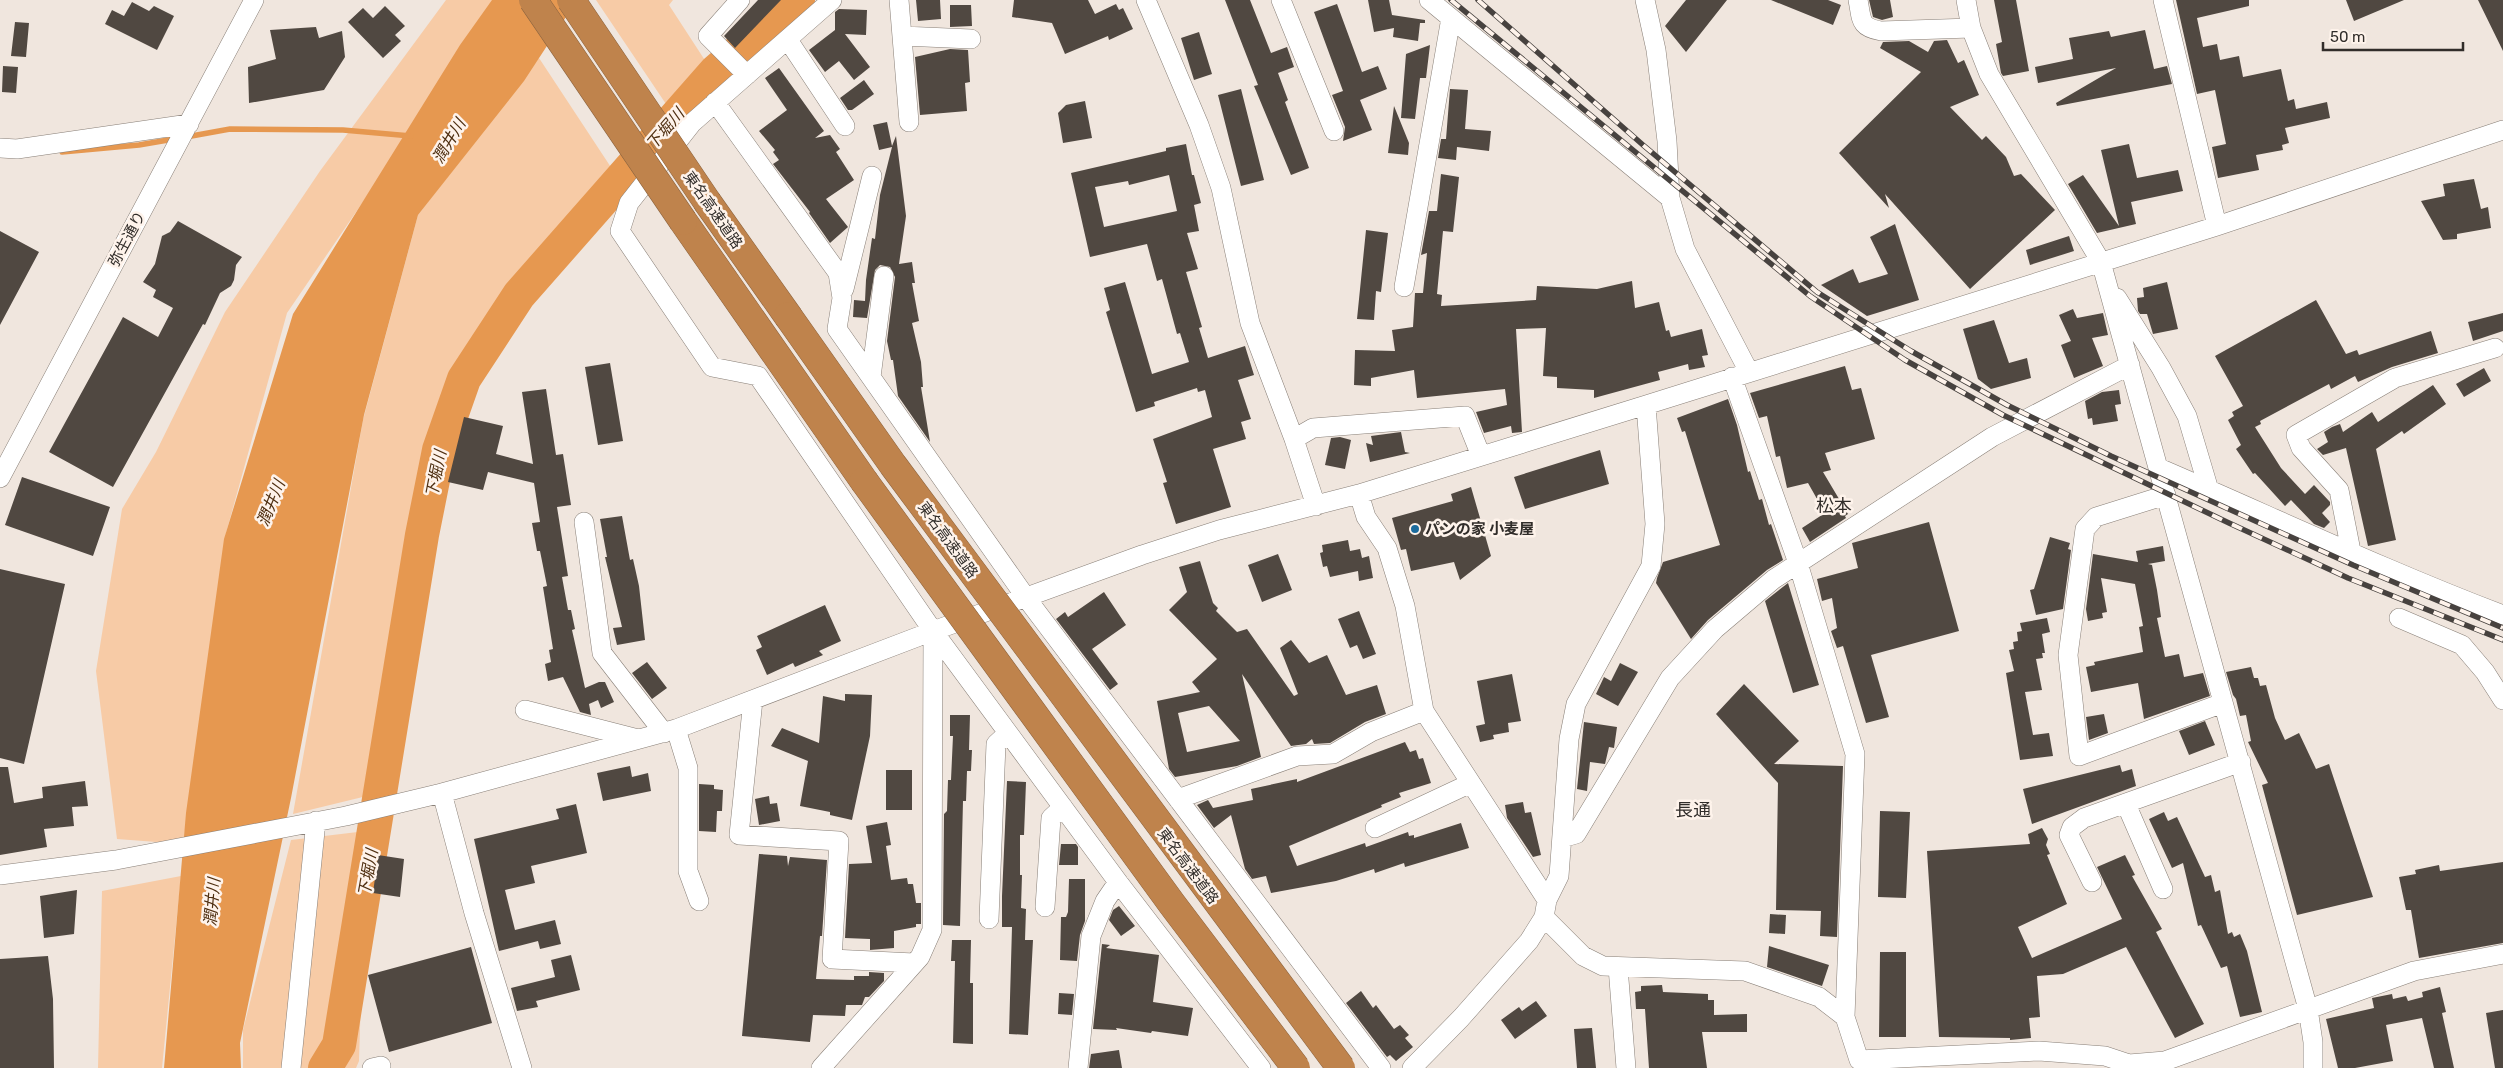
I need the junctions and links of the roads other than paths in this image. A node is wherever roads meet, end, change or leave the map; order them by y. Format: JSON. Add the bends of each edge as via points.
{"nodes":[{"id":1,"x":254,"y":0,"type":"edge"},
{"id":2,"x":533,"y":0,"type":"edge"},
{"id":3,"x":571,"y":0,"type":"edge"},
{"id":4,"x":740,"y":0,"type":"edge"},
{"id":5,"x":832,"y":0,"type":"edge"},
{"id":6,"x":899,"y":0,"type":"edge"},
{"id":7,"x":1146,"y":0,"type":"edge"},
{"id":8,"x":1282,"y":0,"type":"edge"},
{"id":9,"x":1429,"y":0,"type":"edge"},
{"id":10,"x":1645,"y":0,"type":"edge"},
{"id":11,"x":1858,"y":0,"type":"edge"},
{"id":12,"x":1966,"y":0,"type":"edge"},
{"id":13,"x":2163,"y":0,"type":"edge"},
{"id":14,"x":1451,"y":18,"type":"junction"},
{"id":15,"x":1971,"y":28,"type":"junction"},
{"id":16,"x":902,"y":36,"type":"junction"},
{"id":17,"x":971,"y":39,"type":"dead end"},
{"id":18,"x":788,"y":40,"type":"junction"},
{"id":19,"x":744,"y":72,"type":"junction"},
{"id":20,"x":716,"y":102,"type":"junction"},
{"id":21,"x":909,"y":122,"type":"dead end"},
{"id":22,"x":189,"y":124,"type":"junction"},
{"id":23,"x":845,"y":126,"type":"dead end"},
{"id":24,"x":2503,"y":130,"type":"edge"},
{"id":25,"x":1334,"y":131,"type":"dead end"},
{"id":26,"x":0,"y":148,"type":"edge"},
{"id":27,"x":872,"y":176,"type":"dead end"},
{"id":28,"x":1670,"y":198,"type":"junction"},
{"id":29,"x":2217,"y":226,"type":"junction"},
{"id":30,"x":2101,"y":262,"type":"junction"},
{"id":31,"x":884,"y":276,"type":"dead end"},
{"id":32,"x":2106,"y":281,"type":"junction"},
{"id":33,"x":1404,"y":287,"type":"dead end"},
{"id":34,"x":842,"y":298,"type":"junction"},
{"id":35,"x":2495,"y":348,"type":"dead end"},
{"id":36,"x":2130,"y":365,"type":"junction"},
{"id":37,"x":1741,"y":375,"type":"junction"},
{"id":38,"x":871,"y":377,"type":"junction"},
{"id":39,"x":1646,"y":405,"type":"junction"},
{"id":40,"x":1294,"y":439,"type":"junction"},
{"id":41,"x":1481,"y":456,"type":"junction"},
{"id":42,"x":2159,"y":468,"type":"junction"},
{"id":43,"x":0,"y":478,"type":"edge"},
{"id":44,"x":2209,"y":490,"type":"junction"},
{"id":45,"x":1359,"y":494,"type":"junction"},
{"id":46,"x":2166,"y":496,"type":"junction"},
{"id":47,"x":1316,"y":506,"type":"junction"},
{"id":48,"x":584,"y":522,"type":"dead end"},
{"id":49,"x":2351,"y":551,"type":"junction"},
{"id":50,"x":1798,"y":564,"type":"junction"},
{"id":51,"x":1027,"y":599,"type":"junction"},
{"id":52,"x":2503,"y":615,"type":"edge"},
{"id":53,"x":2399,"y":618,"type":"dead end"},
{"id":54,"x":933,"y":631,"type":"junction"},
{"id":55,"x":753,"y":700,"type":"junction"},
{"id":56,"x":2503,"y":700,"type":"edge"},
{"id":57,"x":2223,"y":703,"type":"junction"},
{"id":58,"x":525,"y":710,"type":"dead end"},
{"id":59,"x":1424,"y":712,"type":"junction"},
{"id":60,"x":670,"y":731,"type":"junction"},
{"id":61,"x":1008,"y":733,"type":"junction"},
{"id":62,"x":639,"y":740,"type":"junction"},
{"id":63,"x":2241,"y":762,"type":"junction"},
{"id":64,"x":1470,"y":783,"type":"junction"},
{"id":65,"x":442,"y":793,"type":"junction"},
{"id":66,"x":1178,"y":799,"type":"junction"},
{"id":67,"x":2126,"y":804,"type":"junction"},
{"id":68,"x":1063,"y":807,"type":"junction"},
{"id":69,"x":310,"y":823,"type":"junction"},
{"id":70,"x":1375,"y":828,"type":"dead end"},
{"id":71,"x":1562,"y":838,"type":"junction"},
{"id":72,"x":0,"y":875,"type":"edge"},
{"id":73,"x":1118,"y":882,"type":"junction"},
{"id":74,"x":2092,"y":882,"type":"dead end"},
{"id":75,"x":2163,"y":889,"type":"dead end"},
{"id":76,"x":699,"y":901,"type":"dead end"},
{"id":77,"x":1045,"y":907,"type":"dead end"},
{"id":78,"x":1546,"y":908,"type":"junction"},
{"id":79,"x":989,"y":919,"type":"dead end"},
{"id":80,"x":2503,"y":954,"type":"edge"},
{"id":81,"x":914,"y":963,"type":"junction"},
{"id":82,"x":1618,"y":967,"type":"junction"},
{"id":83,"x":2308,"y":1009,"type":"junction"},
{"id":84,"x":1845,"y":1017,"type":"junction"},
{"id":85,"x":1929,"y":1062,"type":"edge"},
{"id":86,"x":291,"y":1068,"type":"edge"},
{"id":87,"x":522,"y":1068,"type":"edge"},
{"id":88,"x":821,"y":1068,"type":"edge"},
{"id":89,"x":1078,"y":1068,"type":"edge"},
{"id":90,"x":1261,"y":1068,"type":"edge"},
{"id":91,"x":1296,"y":1068,"type":"edge"},
{"id":92,"x":1341,"y":1068,"type":"edge"},
{"id":93,"x":1381,"y":1068,"type":"edge"},
{"id":94,"x":1412,"y":1068,"type":"edge"},
{"id":95,"x":1626,"y":1068,"type":"edge"},
{"id":96,"x":2314,"y":1068,"type":"edge"}],
"edges":[{"from":1,"to":22,"type":"street","name":"弥生通り"},
{"from":2,"to":91,"type":"highway","name":"東名高速道路","bridge":true,"via":[[763,337],[976,636]]},
{"from":3,"to":92,"type":"highway","name":"東名高速道路","bridge":true,"via":[[708,203],[905,481]]},
{"from":4,"to":19,"type":"street","via":[[708,36]]},
{"from":5,"to":18,"type":"street"},
{"from":6,"to":16,"type":"street"},
{"from":7,"to":40,"type":"street","via":[[1199,125],[1221,188],[1250,323]]},
{"from":8,"to":25,"type":"street"},
{"from":9,"to":14,"type":"street"},
{"from":10,"to":28,"type":"street","via":[[1656,50]]},
{"from":11,"to":15,"type":"street","via":[[1862,24],[1866,28],[1881,31]]},
{"from":12,"to":15,"type":"street"},
{"from":13,"to":29,"type":"street"},
{"from":14,"to":28,"type":"street"},
{"from":14,"to":33,"type":"street"},
{"from":15,"to":30,"type":"street","via":[[1989,74]]},
{"from":16,"to":17,"type":"street"},
{"from":16,"to":21,"type":"street"},
{"from":18,"to":19,"type":"street"},
{"from":18,"to":23,"type":"street"},
{"from":19,"to":20,"type":"street"},
{"from":20,"to":34,"type":"street","via":[[838,273]]},
{"from":20,"to":54,"type":"street","via":[[692,123],[629,203],[620,231],[712,367],[758,376]]},
{"from":22,"to":26,"type":"street","via":[[17,150]]},
{"from":22,"to":43,"type":"street","name":"弥生通り"},
{"from":24,"to":29,"type":"street"},
{"from":27,"to":34,"type":"street"},
{"from":28,"to":37,"type":"street","via":[[1685,249]]},
{"from":29,"to":30,"type":"street"},
{"from":30,"to":32,"type":"street"},
{"from":30,"to":37,"type":"street"},
{"from":31,"to":38,"type":"street"},
{"from":32,"to":36,"type":"street"},
{"from":32,"to":44,"type":"street","via":[[2162,368],[2187,416]]},
{"from":34,"to":38,"type":"street","via":[[837,329]]},
{"from":35,"to":49,"type":"street","via":[[2395,378],[2296,435],[2301,448],[2339,490]]},
{"from":36,"to":42,"type":"street"},
{"from":36,"to":50,"type":"street","via":[[1992,437]]},
{"from":37,"to":39,"type":"street"},
{"from":37,"to":50,"type":"street"},
{"from":38,"to":51,"type":"street"},
{"from":39,"to":41,"type":"street"},
{"from":39,"to":71,"type":"street","via":[[1655,524],[1651,566],[1576,704],[1569,738]]},
{"from":40,"to":41,"type":"street","via":[[1313,428],[1465,416]]},
{"from":40,"to":47,"type":"street"},
{"from":41,"to":45,"type":"street"},
{"from":42,"to":44,"type":"street"},
{"from":42,"to":46,"type":"street"},
{"from":44,"to":49,"type":"street"},
{"from":45,"to":47,"type":"street"},
{"from":45,"to":59,"type":"street","via":[[1366,517],[1387,548],[1405,606]]},
{"from":46,"to":57,"type":"street"},
{"from":46,"to":57,"type":"street","via":[[2096,516],[2085,528],[2068,655],[2080,756]]},
{"from":47,"to":51,"type":"street","via":[[1219,530],[1142,555]]},
{"from":48,"to":60,"type":"street","via":[[602,653]]},
{"from":49,"to":52,"type":"street","via":[[2415,581]]},
{"from":50,"to":71,"type":"street","via":[[1774,579],[1715,629],[1670,678],[1576,834]]},
{"from":50,"to":84,"type":"street","via":[[1856,754]]},
{"from":51,"to":54,"type":"street"},
{"from":51,"to":66,"type":"street"},
{"from":53,"to":56,"type":"street","via":[[2462,645]]},
{"from":54,"to":55,"type":"street"},
{"from":54,"to":61,"type":"street"},
{"from":54,"to":81,"type":"street","via":[[932,930]]},
{"from":55,"to":60,"type":"street"},
{"from":55,"to":81,"type":"street","via":[[739,835],[839,841],[832,959]]},
{"from":57,"to":63,"type":"street"},
{"from":58,"to":62,"type":"street"},
{"from":59,"to":64,"type":"street"},
{"from":59,"to":66,"type":"street","via":[[1371,732],[1333,754],[1297,756]]},
{"from":60,"to":62,"type":"street"},
{"from":60,"to":76,"type":"street","via":[[688,768],[688,871]]},
{"from":61,"to":68,"type":"street"},
{"from":61,"to":79,"type":"street","via":[[996,744]]},
{"from":62,"to":65,"type":"street"},
{"from":63,"to":67,"type":"street"},
{"from":63,"to":83,"type":"street"},
{"from":64,"to":70,"type":"street"},
{"from":64,"to":78,"type":"street"},
{"from":65,"to":69,"type":"street"},
{"from":65,"to":87,"type":"street","via":[[474,913]]},
{"from":66,"to":93,"type":"street"},
{"from":67,"to":74,"type":"street","via":[[2084,818],[2072,827],[2069,835]]},
{"from":67,"to":75,"type":"street"},
{"from":68,"to":73,"type":"street"},
{"from":68,"to":77,"type":"street","via":[[1051,818]]},
{"from":69,"to":72,"type":"street","via":[[116,860]]},
{"from":69,"to":86,"type":"street"},
{"from":71,"to":78,"type":"street","via":[[1559,876]]},
{"from":73,"to":89,"type":"street","via":[[1105,901],[1091,936]]},
{"from":73,"to":90,"type":"street"},
{"from":78,"to":82,"type":"street","via":[[1583,956],[1603,966]]},
{"from":78,"to":94,"type":"street","via":[[1529,940]]},
{"from":80,"to":83,"type":"street","via":[[2414,971]]},
{"from":81,"to":88,"type":"street"},
{"from":82,"to":84,"type":"street","via":[[1745,972],[1819,997]]},
{"from":82,"to":95,"type":"street"},
{"from":83,"to":85,"type":"street","via":[[2165,1061],[2129,1064],[2106,1056],[2040,1051]]},
{"from":83,"to":96,"type":"street"},
{"from":84,"to":85,"type":"street","via":[[1859,1060]]}]}
